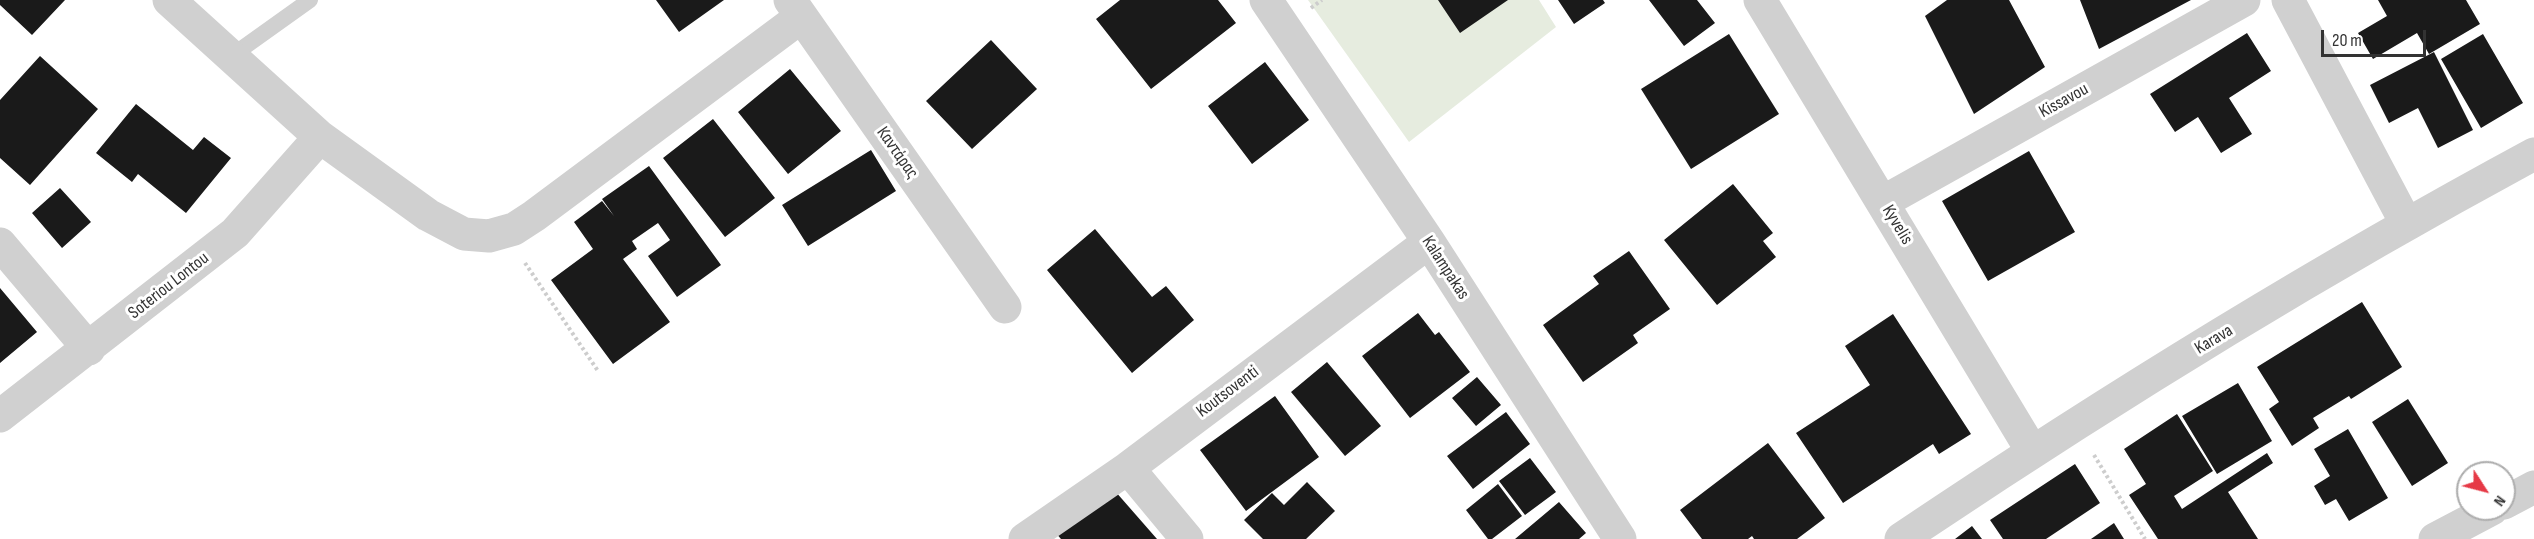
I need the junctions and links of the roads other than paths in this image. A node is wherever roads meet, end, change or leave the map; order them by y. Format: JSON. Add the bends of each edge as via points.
{"nodes":[{"id":1,"x":169,"y":0,"type":"edge"},
{"id":2,"x":310,"y":0,"type":"edge"},
{"id":3,"x":1266,"y":0,"type":"edge"},
{"id":4,"x":1760,"y":0,"type":"edge"},
{"id":5,"x":2244,"y":0,"type":"edge"},
{"id":6,"x":2288,"y":0,"type":"edge"},
{"id":7,"x":796,"y":9,"type":"edge"},
{"id":8,"x":233,"y":56,"type":"junction"},
{"id":9,"x":320,"y":137,"type":"junction"},
{"id":10,"x":2534,"y":154,"type":"edge"},
{"id":11,"x":1883,"y":202,"type":"junction"},
{"id":12,"x":2406,"y":223,"type":"junction"},
{"id":13,"x":1428,"y":242,"type":"junction"},
{"id":14,"x":0,"y":244,"type":"edge"},
{"id":15,"x":1005,"y":307,"type":"dead end"},
{"id":16,"x":89,"y":349,"type":"junction"},
{"id":17,"x":0,"y":417,"type":"edge"},
{"id":18,"x":2032,"y":451,"type":"junction"},
{"id":19,"x":1128,"y":468,"type":"junction"},
{"id":20,"x":2534,"y":487,"type":"edge"},
{"id":21,"x":2516,"y":497,"type":"edge"},
{"id":22,"x":2469,"y":521,"type":"edge"},
{"id":23,"x":1025,"y":539,"type":"edge"},
{"id":24,"x":1187,"y":539,"type":"edge"},
{"id":25,"x":1620,"y":539,"type":"edge"},
{"id":26,"x":1901,"y":539,"type":"edge"},
{"id":27,"x":2435,"y":539,"type":"edge"}],
"edges":[{"from":1,"to":8,"type":"street"},
{"from":2,"to":8,"type":"lane"},
{"from":3,"to":13,"type":"street","name":"Kalampakas"},
{"from":4,"to":11,"type":"street","name":"Kyvelis"},
{"from":5,"to":11,"type":"street","name":"Kissavou"},
{"from":6,"to":12,"type":"street"},
{"from":7,"to":9,"type":"street","via":[[534,216],[504,232],[489,236],[464,234],[428,215]]},
{"from":7,"to":15,"type":"street","name":"Καντάρας"},
{"from":8,"to":9,"type":"street"},
{"from":9,"to":16,"type":"street","name":"Soteriou Lontou","via":[[235,233]]},
{"from":10,"to":12,"type":"street","name":"Karava"},
{"from":11,"to":18,"type":"street","name":"Kyvelis"},
{"from":12,"to":18,"type":"street","name":"Karava"},
{"from":13,"to":19,"type":"street","name":"Koutsoventi"},
{"from":13,"to":25,"type":"street","name":"Kalampakas"},
{"from":14,"to":16,"type":"street"},
{"from":16,"to":17,"type":"street","name":"Soteriou Lontou"},
{"from":18,"to":26,"type":"street","name":"Karava"},
{"from":19,"to":23,"type":"street","name":"Koutsoventi"},
{"from":19,"to":24,"type":"street"},
{"from":20,"to":21,"type":"street"},
{"from":22,"to":27,"type":"street"}]}
